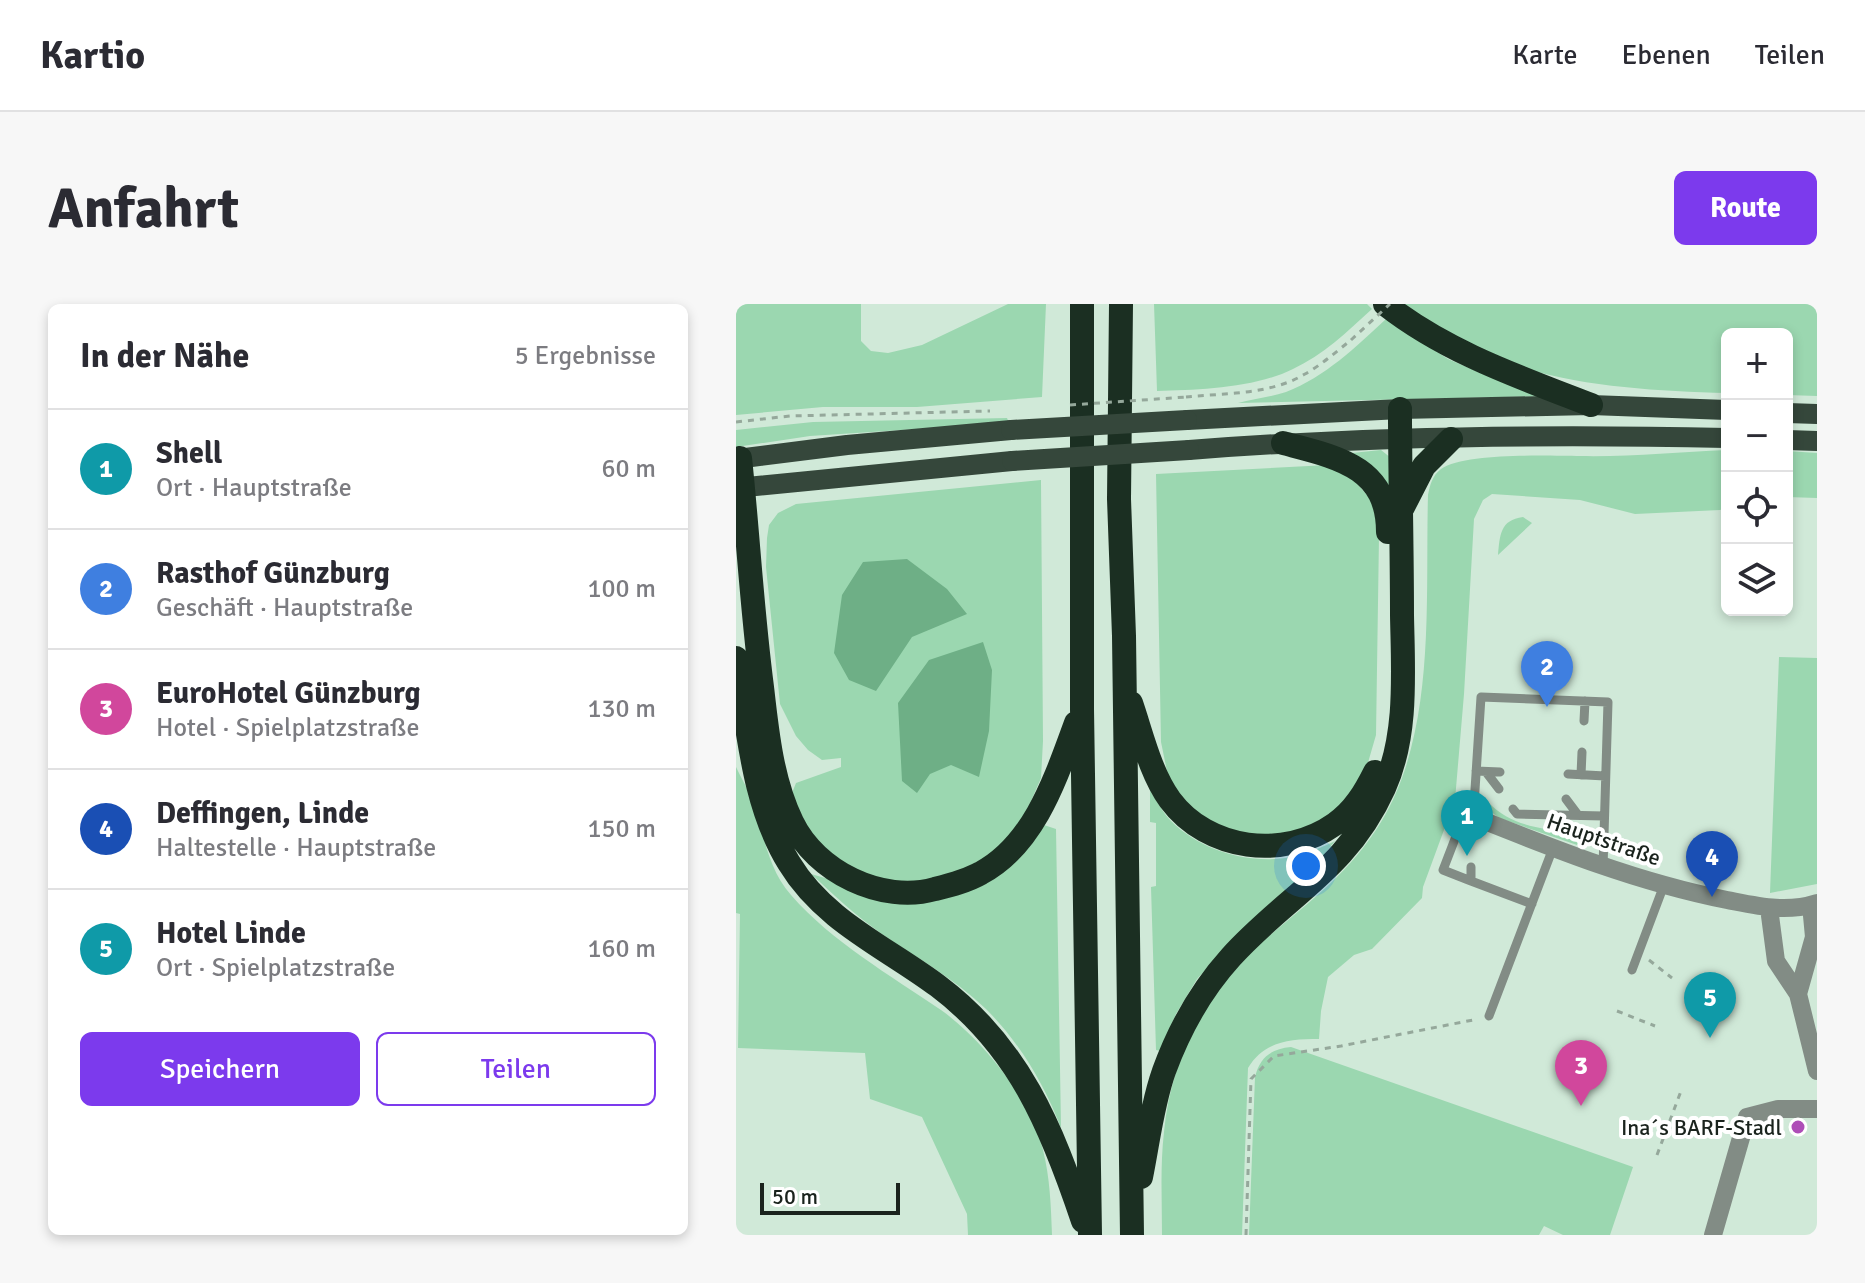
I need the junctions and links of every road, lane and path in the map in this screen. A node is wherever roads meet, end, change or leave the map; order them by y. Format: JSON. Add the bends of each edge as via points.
{"nodes":[{"id":1,"x":1082,"y":304,"type":"edge"},
{"id":2,"x":1121,"y":304,"type":"edge"},
{"id":3,"x":1388,"y":304,"type":"edge"},
{"id":4,"x":1591,"y":405,"type":"junction"},
{"id":5,"x":1069,"y":406,"type":"dead end"},
{"id":6,"x":1400,"y":409,"type":"junction"},
{"id":7,"x":1721,"y":410,"type":"edge"},
{"id":8,"x":994,"y":411,"type":"dead end"},
{"id":9,"x":1793,"y":413,"type":"edge"},
{"id":10,"x":1817,"y":414,"type":"edge"},
{"id":11,"x":736,"y":422,"type":"edge"},
{"id":12,"x":1721,"y":438,"type":"edge"},
{"id":13,"x":1451,"y":439,"type":"junction"},
{"id":14,"x":1793,"y":440,"type":"edge"},
{"id":15,"x":1400,"y":441,"type":"junction"},
{"id":16,"x":1817,"y":441,"type":"edge"},
{"id":17,"x":1283,"y":443,"type":"junction"},
{"id":18,"x":738,"y":458,"type":"edge"},
{"id":19,"x":740,"y":487,"type":"edge"},
{"id":20,"x":1402,"y":509,"type":"junction"},
{"id":21,"x":736,"y":658,"type":"edge"},
{"id":22,"x":1124,"y":682,"type":"junction"},
{"id":23,"x":1585,"y":701,"type":"junction"},
{"id":24,"x":1082,"y":709,"type":"junction"},
{"id":25,"x":1584,"y":721,"type":"dead end"},
{"id":26,"x":1582,"y":752,"type":"dead end"},
{"id":27,"x":1481,"y":772,"type":"junction"},
{"id":28,"x":1500,"y":772,"type":"dead end"},
{"id":29,"x":1568,"y":774,"type":"dead end"},
{"id":30,"x":1581,"y":775,"type":"junction"},
{"id":31,"x":1605,"y":776,"type":"junction"},
{"id":32,"x":1499,"y":789,"type":"dead end"},
{"id":33,"x":1566,"y":799,"type":"dead end"},
{"id":34,"x":1513,"y":809,"type":"dead end"},
{"id":35,"x":1578,"y":815,"type":"junction"},
{"id":36,"x":1472,"y":816,"type":"junction"},
{"id":37,"x":1604,"y":816,"type":"junction"},
{"id":38,"x":1472,"y":836,"type":"dead end"},
{"id":39,"x":1553,"y":848,"type":"junction"},
{"id":40,"x":1471,"y":867,"type":"dead end"},
{"id":41,"x":1603,"y":868,"type":"junction"},
{"id":42,"x":1471,"y":881,"type":"junction"},
{"id":43,"x":1664,"y":885,"type":"junction"},
{"id":44,"x":1532,"y":904,"type":"junction"},
{"id":45,"x":1814,"y":904,"type":"edge"},
{"id":46,"x":1769,"y":908,"type":"junction"},
{"id":47,"x":1638,"y":955,"type":"junction"},
{"id":48,"x":1632,"y":970,"type":"dead end"},
{"id":49,"x":1672,"y":978,"type":"dead end"},
{"id":50,"x":1798,"y":994,"type":"junction"},
{"id":51,"x":1617,"y":1011,"type":"dead end"},
{"id":52,"x":1489,"y":1016,"type":"joint"},
{"id":53,"x":1655,"y":1026,"type":"dead end"},
{"id":54,"x":1817,"y":1071,"type":"edge"},
{"id":55,"x":1681,"y":1091,"type":"dead end"},
{"id":56,"x":1817,"y":1109,"type":"edge"},
{"id":57,"x":1657,"y":1155,"type":"dead end"},
{"id":58,"x":1132,"y":1229,"type":"edge"},
{"id":59,"x":1089,"y":1235,"type":"edge"},
{"id":60,"x":1246,"y":1235,"type":"edge"},
{"id":61,"x":1713,"y":1235,"type":"edge"}],
"edges":[{"from":1,"to":24,"type":"highway"},
{"from":2,"to":22,"type":"highway"},
{"from":3,"to":4,"type":"highway","via":[[1409,323],[1487,365]]},
{"from":3,"to":5,"type":"path","bridge":true,"via":[[1351,340],[1285,383],[1261,390]]},
{"from":4,"to":6,"type":"main road"},
{"from":4,"to":7,"type":"main road"},
{"from":6,"to":15,"type":"highway"},
{"from":6,"to":18,"type":"main road","bridge":true,"via":[[1011,430]]},
{"from":8,"to":11,"type":"path"},
{"from":9,"to":10,"type":"main road"},
{"from":12,"to":13,"type":"main road"},
{"from":13,"to":15,"type":"main road"},
{"from":13,"to":20,"type":"highway","via":[[1424,466]]},
{"from":14,"to":16,"type":"main road"},
{"from":15,"to":17,"type":"main road"},
{"from":15,"to":20,"type":"highway"},
{"from":17,"to":19,"type":"main road","bridge":true},
{"from":17,"to":22,"type":"highway","via":[[1362,471],[1385,501],[1384,744],[1364,794],[1335,824],[1299,842],[1253,846],[1206,831],[1170,799]]},
{"from":18,"to":19,"type":"highway"},
{"from":19,"to":24,"type":"highway","via":[[767,728],[780,793],[807,845],[848,878],[884,890],[928,891],[982,873],[1026,832],[1045,801]]},
{"from":20,"to":58,"type":"highway","via":[[1403,682],[1399,729],[1385,785],[1371,815],[1331,867],[1233,954],[1183,1029],[1164,1072]]},
{"from":21,"to":59,"type":"highway","via":[[762,801],[787,861],[833,915],[938,987],[1002,1049],[1047,1122]]},
{"from":22,"to":58,"type":"highway"},
{"from":23,"to":25,"type":"lane"},
{"from":23,"to":27,"type":"lane","via":[[1481,697]]},
{"from":23,"to":31,"type":"lane","via":[[1608,702]]},
{"from":24,"to":59,"type":"highway"},
{"from":26,"to":30,"type":"lane"},
{"from":27,"to":28,"type":"lane"},
{"from":27,"to":32,"type":"lane"},
{"from":27,"to":36,"type":"lane"},
{"from":29,"to":30,"type":"lane"},
{"from":30,"to":31,"type":"lane"},
{"from":31,"to":37,"type":"lane"},
{"from":33,"to":35,"type":"lane"},
{"from":34,"to":35,"type":"lane","via":[[1517,814]]},
{"from":35,"to":37,"type":"lane"},
{"from":36,"to":38,"type":"lane"},
{"from":36,"to":39,"type":"street","name":"Hauptstraße"},
{"from":36,"to":42,"type":"lane","via":[[1463,818],[1443,870]]},
{"from":37,"to":41,"type":"lane"},
{"from":39,"to":41,"type":"street","name":"Hauptstraße"},
{"from":39,"to":44,"type":"lane"},
{"from":40,"to":42,"type":"lane"},
{"from":41,"to":43,"type":"street","name":"Hauptstraße"},
{"from":42,"to":44,"type":"lane"},
{"from":43,"to":46,"type":"street","name":"Hauptstraße"},
{"from":43,"to":47,"type":"lane"},
{"from":44,"to":52,"type":"lane"},
{"from":45,"to":46,"type":"street","name":"Hauptstraße"},
{"from":45,"to":50,"type":"street","name":"Hauptstraße","via":[[1814,937]]},
{"from":46,"to":50,"type":"street","name":"Hauptstraße","via":[[1776,961]]},
{"from":47,"to":48,"type":"lane"},
{"from":47,"to":49,"type":"path"},
{"from":50,"to":54,"type":"street","name":"Hauptstraße"},
{"from":51,"to":53,"type":"path"},
{"from":52,"to":60,"type":"path","via":[[1274,1056],[1251,1079]]},
{"from":55,"to":57,"type":"path"},
{"from":56,"to":61,"type":"street","via":[[1778,1109],[1747,1117]]}]}
